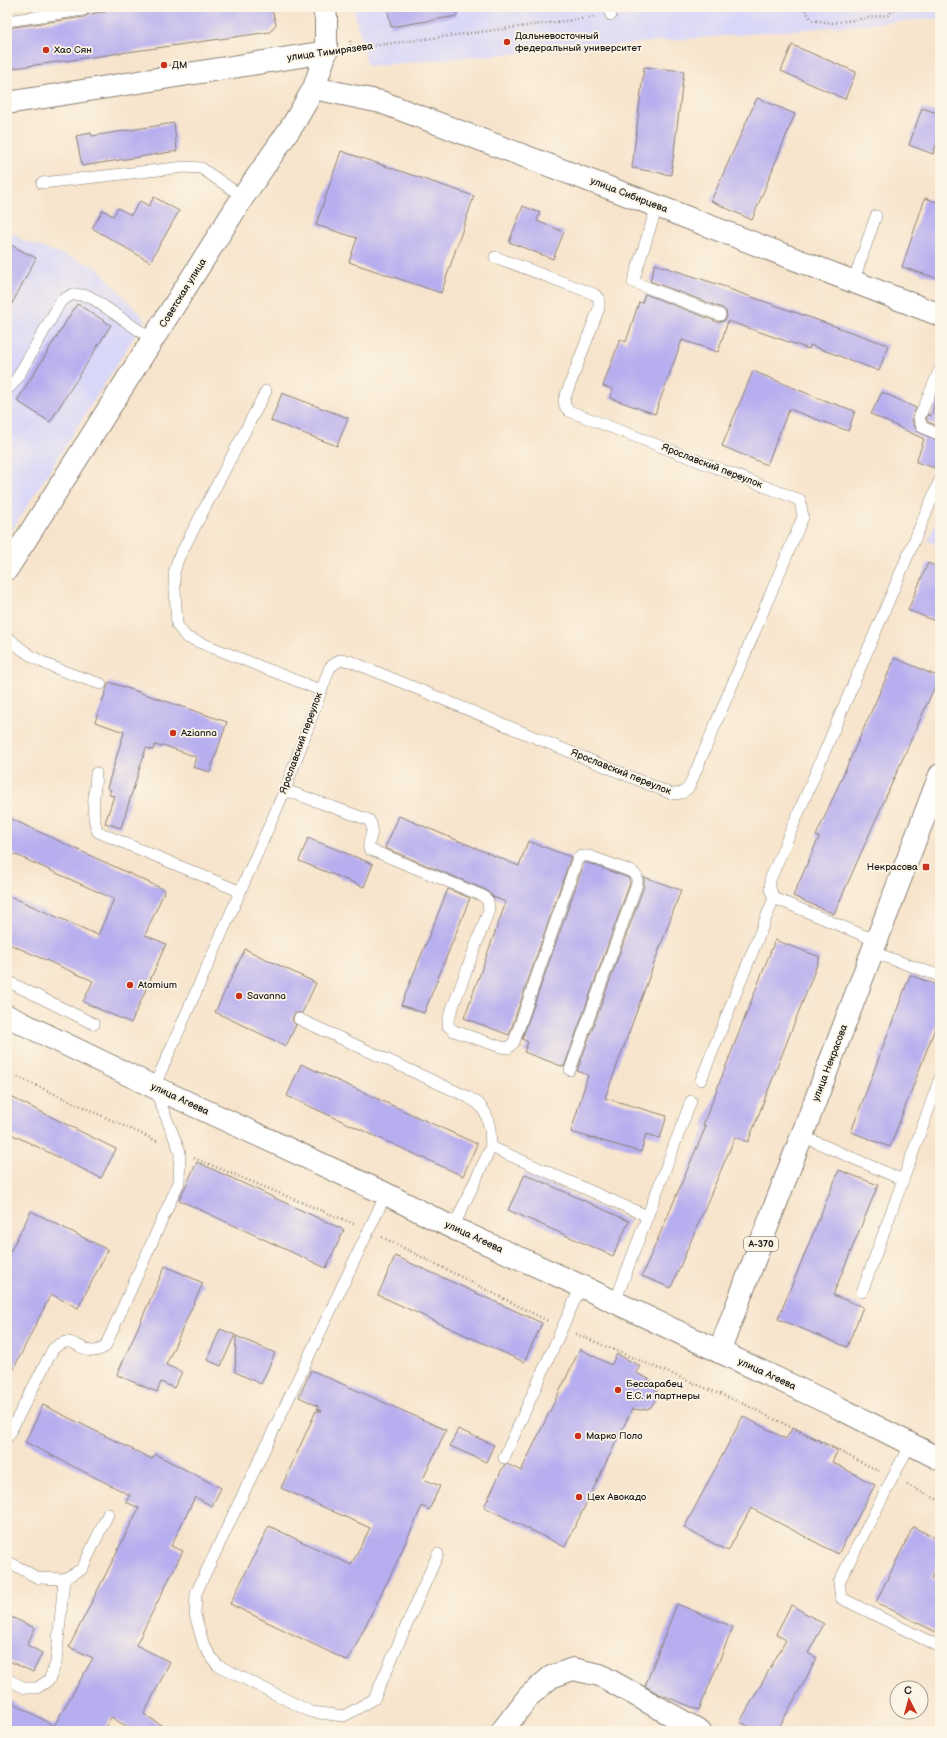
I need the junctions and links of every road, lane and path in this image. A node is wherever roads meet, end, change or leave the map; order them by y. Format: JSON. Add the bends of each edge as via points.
{"nodes":[{"id":1,"x":86,"y":7,"type":"edge"},
{"id":2,"x":323,"y":7,"type":"edge"},
{"id":3,"x":654,"y":7,"type":"edge"},
{"id":4,"x":803,"y":7,"type":"edge"},
{"id":5,"x":897,"y":7,"type":"edge"},
{"id":6,"x":610,"y":11,"type":"edge"},
{"id":7,"x":7,"y":21,"type":"edge"},
{"id":8,"x":326,"y":52,"type":"junction"},
{"id":9,"x":314,"y":88,"type":"junction"},
{"id":10,"x":7,"y":103,"type":"edge"},
{"id":11,"x":42,"y":183,"type":"dead end"},
{"id":12,"x":243,"y":197,"type":"junction"},
{"id":13,"x":657,"y":206,"type":"junction"},
{"id":14,"x":876,"y":216,"type":"dead end"},
{"id":15,"x":495,"y":256,"type":"dead end"},
{"id":16,"x":853,"y":282,"type":"junction"},
{"id":17,"x":720,"y":315,"type":"dead end"},
{"id":18,"x":940,"y":315,"type":"edge"},
{"id":19,"x":153,"y":340,"type":"junction"},
{"id":20,"x":940,"y":369,"type":"edge"},
{"id":21,"x":7,"y":390,"type":"edge"},
{"id":22,"x":266,"y":391,"type":"dead end"},
{"id":23,"x":940,"y":435,"type":"edge"},
{"id":24,"x":940,"y":480,"type":"edge"},
{"id":25,"x":7,"y":569,"type":"edge"},
{"id":26,"x":7,"y":636,"type":"edge"},
{"id":27,"x":101,"y":684,"type":"dead end"},
{"id":28,"x":320,"y":690,"type":"junction"},
{"id":29,"x":96,"y":773,"type":"dead end"},
{"id":30,"x":939,"y":783,"type":"edge"},
{"id":31,"x":285,"y":790,"type":"junction"},
{"id":32,"x":239,"y":892,"type":"junction"},
{"id":33,"x":774,"y":898,"type":"junction"},
{"id":34,"x":875,"y":946,"type":"junction"},
{"id":35,"x":940,"y":976,"type":"edge"},
{"id":36,"x":7,"y":981,"type":"edge"},
{"id":37,"x":7,"y":1016,"type":"edge"},
{"id":38,"x":299,"y":1019,"type":"dead end"},
{"id":39,"x":94,"y":1024,"type":"dead end"},
{"id":40,"x":570,"y":1070,"type":"dead end"},
{"id":41,"x":7,"y":1072,"type":"edge"},
{"id":42,"x":940,"y":1078,"type":"edge"},
{"id":43,"x":701,"y":1080,"type":"dead end"},
{"id":44,"x":154,"y":1087,"type":"junction"},
{"id":45,"x":691,"y":1101,"type":"dead end"},
{"id":46,"x":802,"y":1136,"type":"junction"},
{"id":47,"x":491,"y":1147,"type":"junction"},
{"id":48,"x":180,"y":1152,"type":"junction"},
{"id":49,"x":903,"y":1180,"type":"junction"},
{"id":50,"x":386,"y":1194,"type":"junction"},
{"id":51,"x":646,"y":1216,"type":"junction"},
{"id":52,"x":453,"y":1228,"type":"junction"},
{"id":53,"x":368,"y":1230,"type":"junction"},
{"id":54,"x":581,"y":1286,"type":"junction"},
{"id":55,"x":862,"y":1292,"type":"dead end"},
{"id":56,"x":615,"y":1302,"type":"junction"},
{"id":57,"x":562,"y":1328,"type":"junction"},
{"id":58,"x":720,"y":1352,"type":"junction"},
{"id":59,"x":7,"y":1438,"type":"edge"},
{"id":60,"x":910,"y":1444,"type":"junction"},
{"id":61,"x":504,"y":1458,"type":"dead end"},
{"id":62,"x":940,"y":1459,"type":"edge"},
{"id":63,"x":892,"y":1478,"type":"junction"},
{"id":64,"x":940,"y":1501,"type":"edge"},
{"id":65,"x":108,"y":1514,"type":"dead end"},
{"id":66,"x":438,"y":1554,"type":"dead end"},
{"id":67,"x":7,"y":1561,"type":"edge"},
{"id":68,"x":64,"y":1579,"type":"junction"},
{"id":69,"x":940,"y":1647,"type":"edge"},
{"id":70,"x":7,"y":1679,"type":"edge"},
{"id":71,"x":502,"y":1731,"type":"edge"},
{"id":72,"x":700,"y":1731,"type":"edge"}],
"edges":[{"from":1,"to":7,"type":"lane","via":[[82,10]]},
{"from":2,"to":8,"type":"main road","name":"Советская улица","via":[[326,17]]},
{"from":3,"to":6,"type":"path","name":"улица Тимирязева"},
{"from":4,"to":5,"type":"path","via":[[812,20],[832,23],[888,15]]},
{"from":6,"to":8,"type":"path","name":"улица Тимирязева"},
{"from":8,"to":9,"type":"main road","name":"Советская улица"},
{"from":8,"to":10,"type":"main road","name":"улица Тимирязева"},
{"from":9,"to":12,"type":"main road","name":"Советская улица","via":[[294,123]]},
{"from":9,"to":13,"type":"main road","name":"улица Сибирцева","via":[[381,102]]},
{"from":11,"to":12,"type":"lane","via":[[185,167],[201,168]]},
{"from":12,"to":19,"type":"main road","name":"Советская улица"},
{"from":13,"to":16,"type":"main road","name":"улица Сибирцева"},
{"from":13,"to":17,"type":"lane","via":[[632,282]]},
{"from":14,"to":16,"type":"lane"},
{"from":15,"to":28,"type":"lane","name":"Ярославский переулок","via":[[599,298],[600,308],[564,400],[570,411],[800,500],[803,517],[689,787],[682,793],[672,794],[350,661],[340,660],[330,667]]},
{"from":16,"to":18,"type":"main road","name":"улица Сибирцева"},
{"from":19,"to":21,"type":"lane","via":[[89,296],[73,294],[61,301],[16,380]]},
{"from":19,"to":25,"type":"main road","name":"Советская улица"},
{"from":20,"to":23,"type":"lane","via":[[919,418],[922,427]]},
{"from":22,"to":28,"type":"lane","via":[[178,560],[174,573],[177,625],[186,637]]},
{"from":24,"to":33,"type":"lane","via":[[770,880]]},
{"from":26,"to":27,"type":"lane","via":[[30,656]]},
{"from":28,"to":31,"type":"lane","name":"Ярославский переулок"},
{"from":29,"to":32,"type":"lane","via":[[94,824],[98,832]]},
{"from":30,"to":34,"type":"main road","name":"улица Некрасова","number":"А-370"},
{"from":31,"to":32,"type":"lane","name":"Ярославский переулок"},
{"from":31,"to":40,"type":"lane","via":[[369,820],[373,826],[368,843],[369,849],[483,896],[488,901],[489,910],[448,1026],[454,1031],[501,1047],[508,1048],[514,1042],[577,860],[581,856],[588,856],[633,872],[637,877],[637,884]]},
{"from":32,"to":44,"type":"lane","name":"Ярославский переулок"},
{"from":33,"to":34,"type":"lane"},
{"from":33,"to":43,"type":"lane"},
{"from":34,"to":35,"type":"lane"},
{"from":34,"to":46,"type":"main road","name":"улица Некрасова","number":"А-370"},
{"from":36,"to":39,"type":"lane"},
{"from":37,"to":44,"type":"main road","name":"улица Агеева"},
{"from":38,"to":47,"type":"lane","via":[[468,1097],[486,1114]]},
{"from":41,"to":48,"type":"path"},
{"from":42,"to":49,"type":"lane"},
{"from":44,"to":48,"type":"lane"},
{"from":44,"to":50,"type":"main road","name":"улица Агеева"},
{"from":45,"to":51,"type":"lane"},
{"from":46,"to":49,"type":"lane"},
{"from":46,"to":58,"type":"main road","name":"улица Некрасова","number":"А-370"},
{"from":47,"to":51,"type":"lane"},
{"from":47,"to":52,"type":"lane"},
{"from":48,"to":53,"type":"path"},
{"from":48,"to":59,"type":"lane","via":[[179,1182],[105,1347],[98,1352],[91,1352],[69,1341],[61,1342],[53,1349]]},
{"from":49,"to":55,"type":"lane"},
{"from":50,"to":52,"type":"main road","name":"улица Агеева"},
{"from":50,"to":53,"type":"lane"},
{"from":51,"to":56,"type":"lane"},
{"from":52,"to":54,"type":"main road","name":"улица Агеева"},
{"from":53,"to":57,"type":"path"},
{"from":53,"to":66,"type":"lane","via":[[196,1593],[195,1615],[204,1646],[217,1665],[311,1712],[344,1716],[374,1699]]},
{"from":54,"to":56,"type":"main road","name":"улица Агеева"},
{"from":54,"to":57,"type":"lane"},
{"from":56,"to":58,"type":"main road","name":"улица Агеева"},
{"from":57,"to":61,"type":"lane"},
{"from":57,"to":63,"type":"path","via":[[746,1405]]},
{"from":58,"to":60,"type":"main road","name":"улица Агеева"},
{"from":60,"to":62,"type":"main road","name":"улица Агеева"},
{"from":60,"to":63,"type":"lane"},
{"from":63,"to":64,"type":"path"},
{"from":63,"to":69,"type":"lane","via":[[839,1582],[841,1598]]},
{"from":65,"to":68,"type":"lane","via":[[82,1569]]},
{"from":67,"to":68,"type":"lane","via":[[38,1578]]},
{"from":68,"to":70,"type":"lane","via":[[56,1663],[49,1680],[37,1688],[24,1688]]},
{"from":71,"to":72,"type":"main road","via":[[529,1696],[550,1677],[573,1669],[600,1675]]}]}
